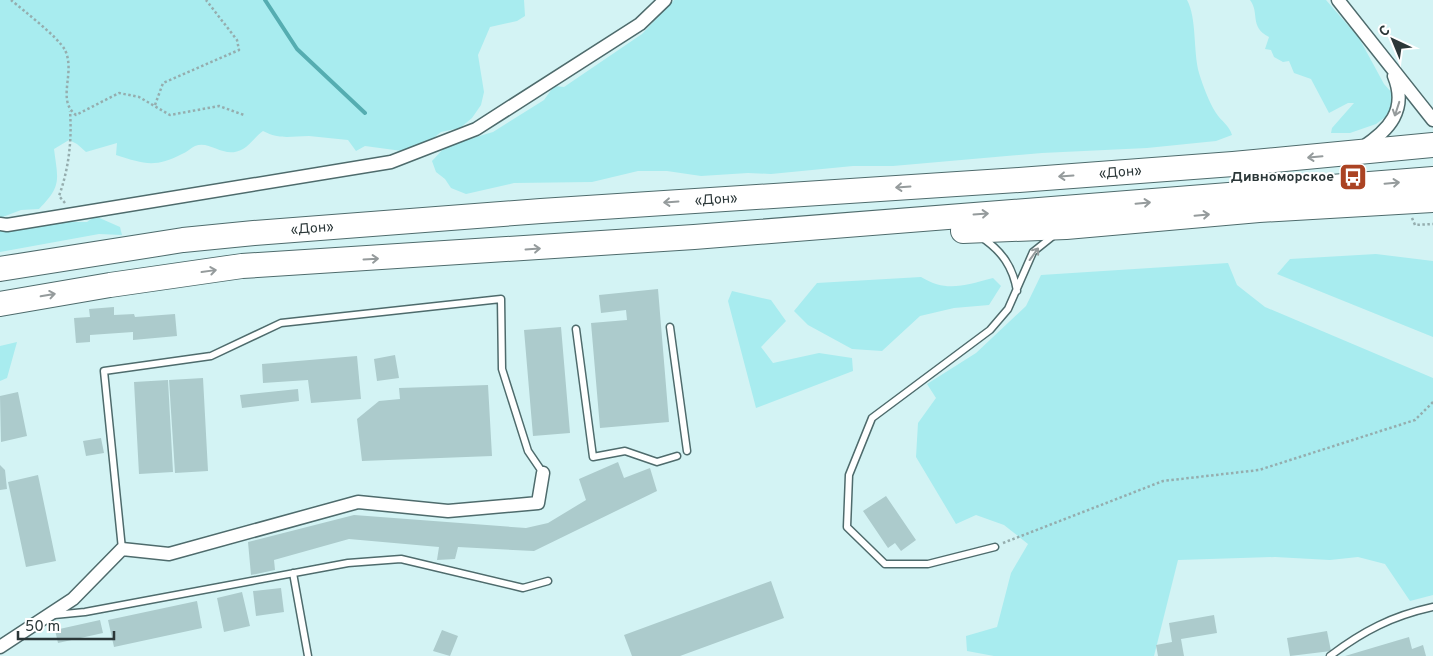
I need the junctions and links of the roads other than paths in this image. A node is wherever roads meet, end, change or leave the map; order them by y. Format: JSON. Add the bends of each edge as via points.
{"nodes":[{"id":1,"x":665,"y":0,"type":"edge"},
{"id":2,"x":1338,"y":0,"type":"edge"},
{"id":3,"x":1389,"y":62,"type":"junction"},
{"id":4,"x":1433,"y":120,"type":"edge"},
{"id":5,"x":1433,"y":145,"type":"edge"},
{"id":6,"x":1354,"y":153,"type":"junction"},
{"id":7,"x":1433,"y":179,"type":"edge"},
{"id":8,"x":1433,"y":200,"type":"edge"},
{"id":9,"x":0,"y":224,"type":"edge"},
{"id":10,"x":845,"y":225,"type":"junction"},
{"id":11,"x":1066,"y":226,"type":"junction"},
{"id":12,"x":970,"y":230,"type":"junction"},
{"id":13,"x":0,"y":269,"type":"edge"},
{"id":14,"x":1017,"y":292,"type":"junction"},
{"id":15,"x":0,"y":304,"type":"edge"},
{"id":16,"x":670,"y":327,"type":"dead end"},
{"id":17,"x":576,"y":329,"type":"dead end"},
{"id":18,"x":687,"y":451,"type":"dead end"},
{"id":19,"x":677,"y":456,"type":"dead end"},
{"id":20,"x":543,"y":472,"type":"joint"},
{"id":21,"x":995,"y":547,"type":"road end"},
{"id":22,"x":122,"y":549,"type":"junction"},
{"id":23,"x":293,"y":574,"type":"junction"},
{"id":24,"x":548,"y":581,"type":"dead end"},
{"id":25,"x":1433,"y":606,"type":"edge"},
{"id":26,"x":47,"y":616,"type":"junction"},
{"id":27,"x":0,"y":647,"type":"edge"},
{"id":28,"x":308,"y":656,"type":"edge"},
{"id":29,"x":1330,"y":656,"type":"edge"}],
"edges":[{"from":1,"to":9,"type":"street","via":[[640,24],[476,130],[390,162],[7,226]]},
{"from":2,"to":3,"type":"street"},
{"from":3,"to":4,"type":"street"},
{"from":3,"to":6,"type":"street","one_way":true,"via":[[1399,88],[1400,104],[1384,131]]},
{"from":5,"to":6,"type":"highway","name":"«Дон»"},
{"from":6,"to":13,"type":"highway","name":"«Дон»","one_way":true,"via":[[1019,180],[254,233],[183,240]]},
{"from":10,"to":7,"type":"highway","one_way":true},
{"from":11,"to":8,"type":"highway","one_way":true},
{"from":10,"to":12,"type":"highway","via":[[894,235]]},
{"from":15,"to":10,"type":"highway","one_way":true,"via":[[242,266],[447,255]]},
{"from":11,"to":12,"type":"highway"},
{"from":14,"to":11,"type":"lane","one_way":true,"via":[[1033,252]]},
{"from":12,"to":14,"type":"lane","via":[[1006,258],[1014,273]]},
{"from":14,"to":21,"type":"lane","via":[[1008,309],[990,330],[872,418],[849,475],[848,527],[885,564],[928,564]]},
{"from":16,"to":18,"type":"lane"},
{"from":17,"to":19,"type":"lane","via":[[593,458],[625,451],[657,462]]},
{"from":20,"to":22,"type":"street","via":[[538,503],[448,511],[358,502],[169,554]]},
{"from":20,"to":22,"type":"lane","via":[[528,451],[502,369],[502,299],[281,322],[211,356],[104,371]]},
{"from":22,"to":26,"type":"street","via":[[73,599]]},
{"from":23,"to":24,"type":"lane","via":[[348,563],[401,559],[523,588]]},
{"from":23,"to":26,"type":"lane"},
{"from":23,"to":28,"type":"lane"},
{"from":25,"to":29,"type":"lane","via":[[1412,611],[1359,634]]},
{"from":26,"to":27,"type":"street"}]}
